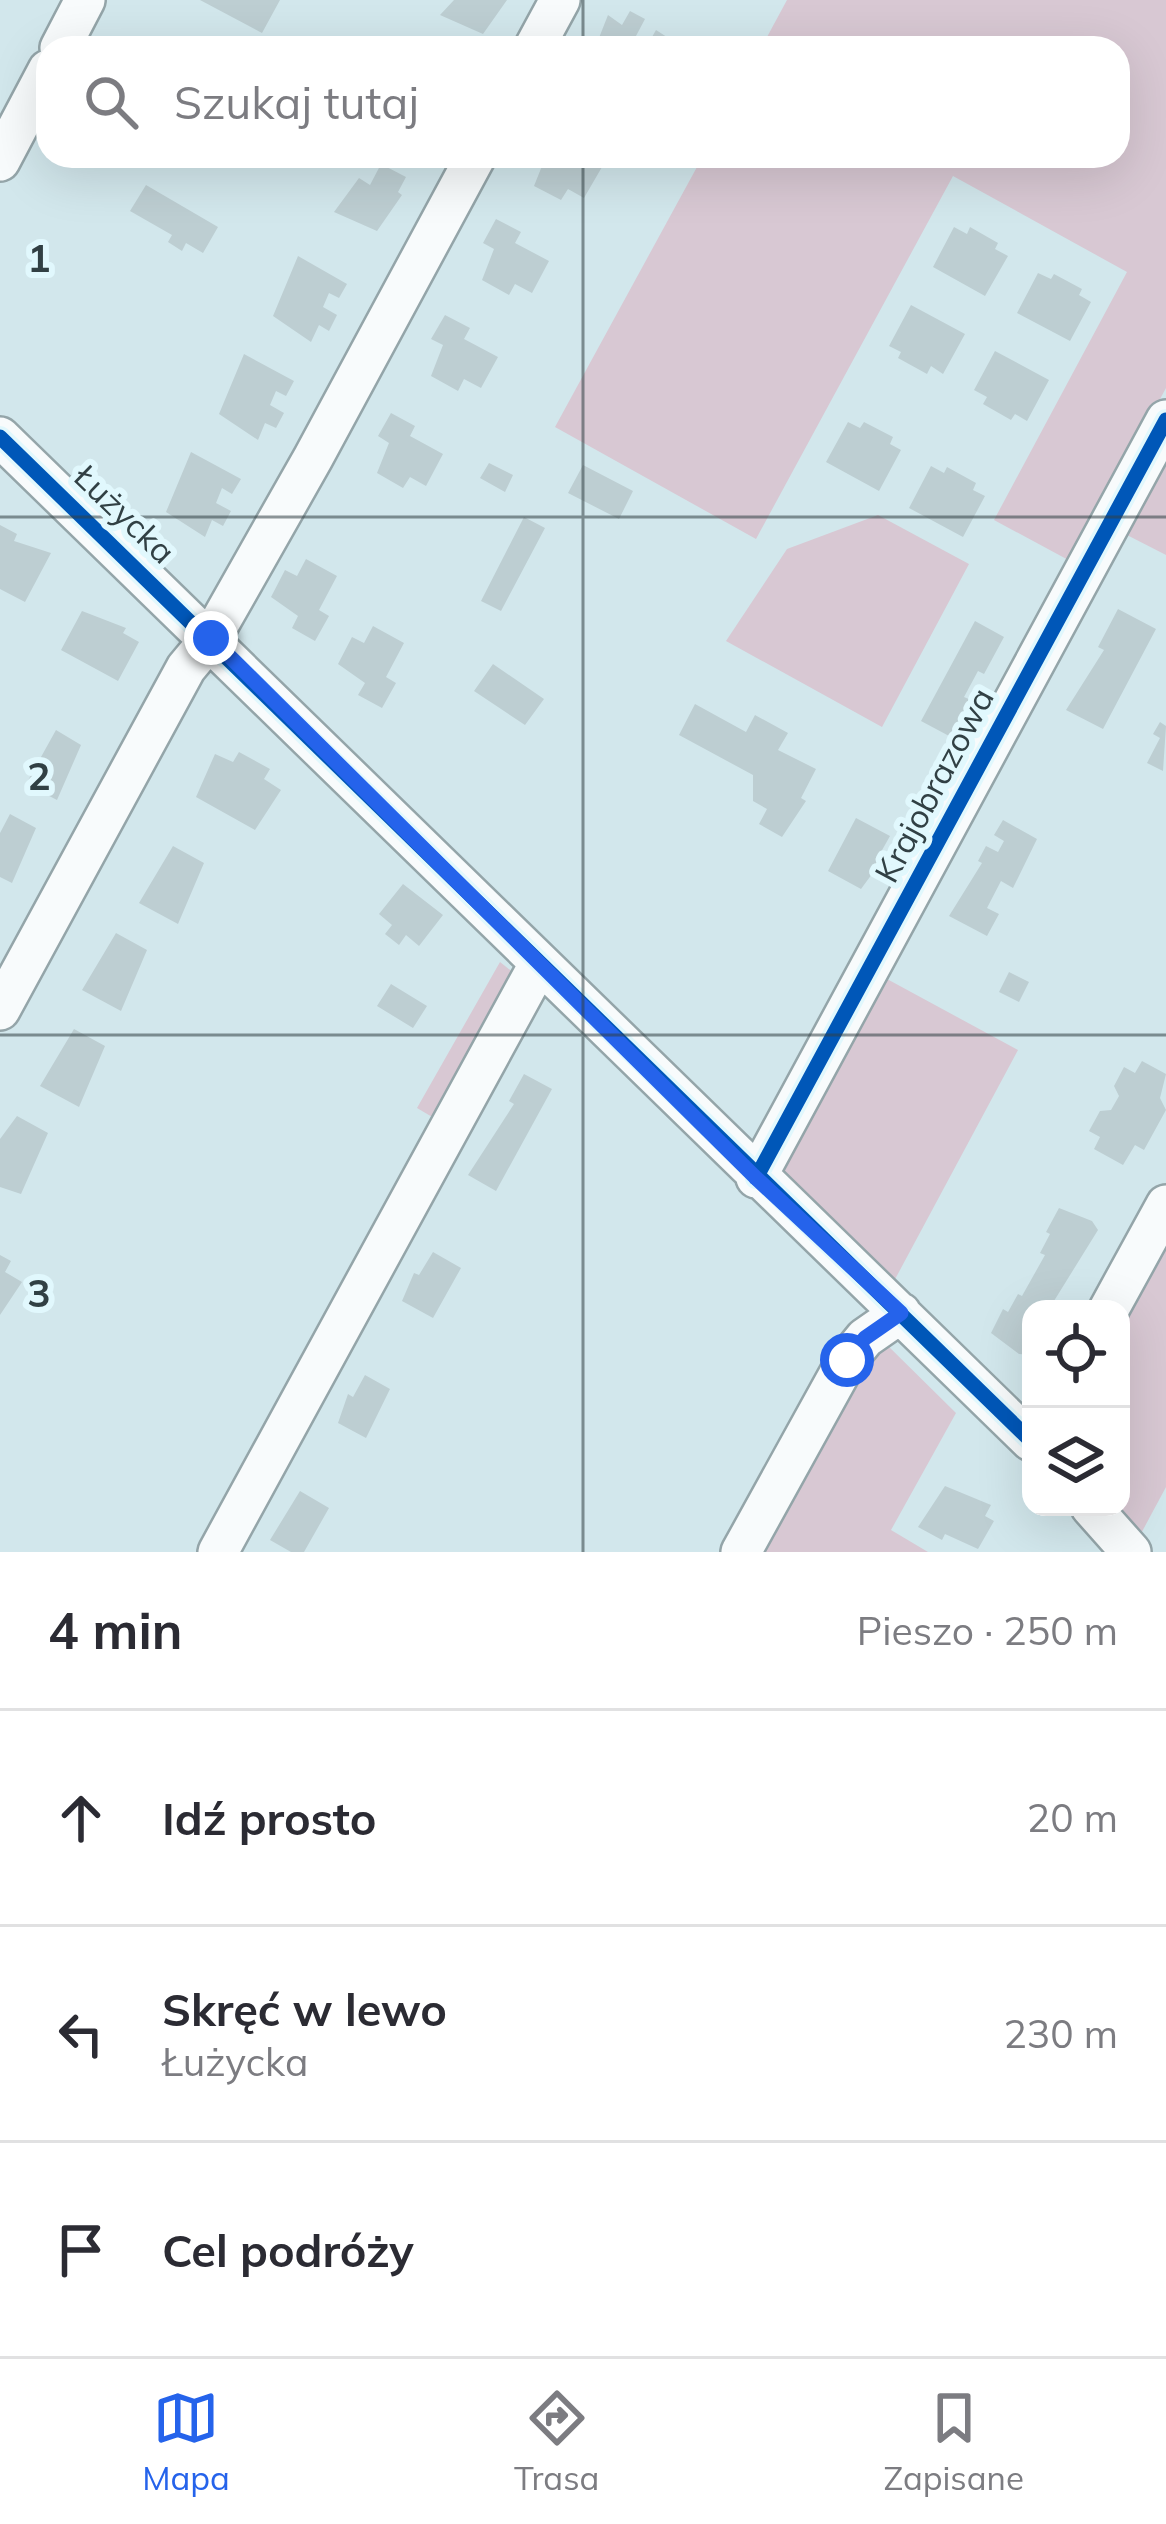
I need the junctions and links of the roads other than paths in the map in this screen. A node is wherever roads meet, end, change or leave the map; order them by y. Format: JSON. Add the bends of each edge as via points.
{"nodes":[{"id":1,"x":86,"y":0,"type":"edge"},
{"id":2,"x":560,"y":0,"type":"edge"},
{"id":3,"x":66,"y":36,"type":"edge"},
{"id":4,"x":540,"y":36,"type":"edge"},
{"id":5,"x":36,"y":93,"type":"edge"},
{"id":6,"x":0,"y":161,"type":"edge"},
{"id":7,"x":469,"y":168,"type":"edge"},
{"id":8,"x":1166,"y":420,"type":"edge"},
{"id":9,"x":2,"y":444,"type":"edge"},
{"id":10,"x":211,"y":638,"type":"junction"},
{"id":11,"x":538,"y":966,"type":"junction"},
{"id":12,"x":0,"y":1010,"type":"edge"},
{"id":13,"x":756,"y":1178,"type":"junction"},
{"id":14,"x":1166,"y":1204,"type":"edge"},
{"id":15,"x":1114,"y":1300,"type":"edge"},
{"id":16,"x":901,"y":1313,"type":"junction"},
{"id":17,"x":1022,"y":1432,"type":"edge"},
{"id":18,"x":1099,"y":1516,"type":"edge"},
{"id":19,"x":218,"y":1552,"type":"edge"},
{"id":20,"x":741,"y":1552,"type":"edge"},
{"id":21,"x":1131,"y":1552,"type":"edge"}],
"edges":[{"from":1,"to":3,"type":"street"},
{"from":2,"to":4,"type":"street"},
{"from":5,"to":6,"type":"street"},
{"from":7,"to":10,"type":"street"},
{"from":8,"to":13,"type":"street","name":"Krajobrazowa"},
{"from":9,"to":10,"type":"street","name":"Łużycka"},
{"from":10,"to":11,"type":"street","name":"Łużycka"},
{"from":10,"to":12,"type":"street","via":[[186,668]]},
{"from":11,"to":13,"type":"street","name":"Łużycka"},
{"from":11,"to":19,"type":"street"},
{"from":13,"to":16,"type":"street","name":"Łużycka"},
{"from":14,"to":15,"type":"street"},
{"from":16,"to":17,"type":"street","name":"Łużycka"},
{"from":16,"to":20,"type":"street","via":[[847,1360]]},
{"from":18,"to":21,"type":"street"}]}
